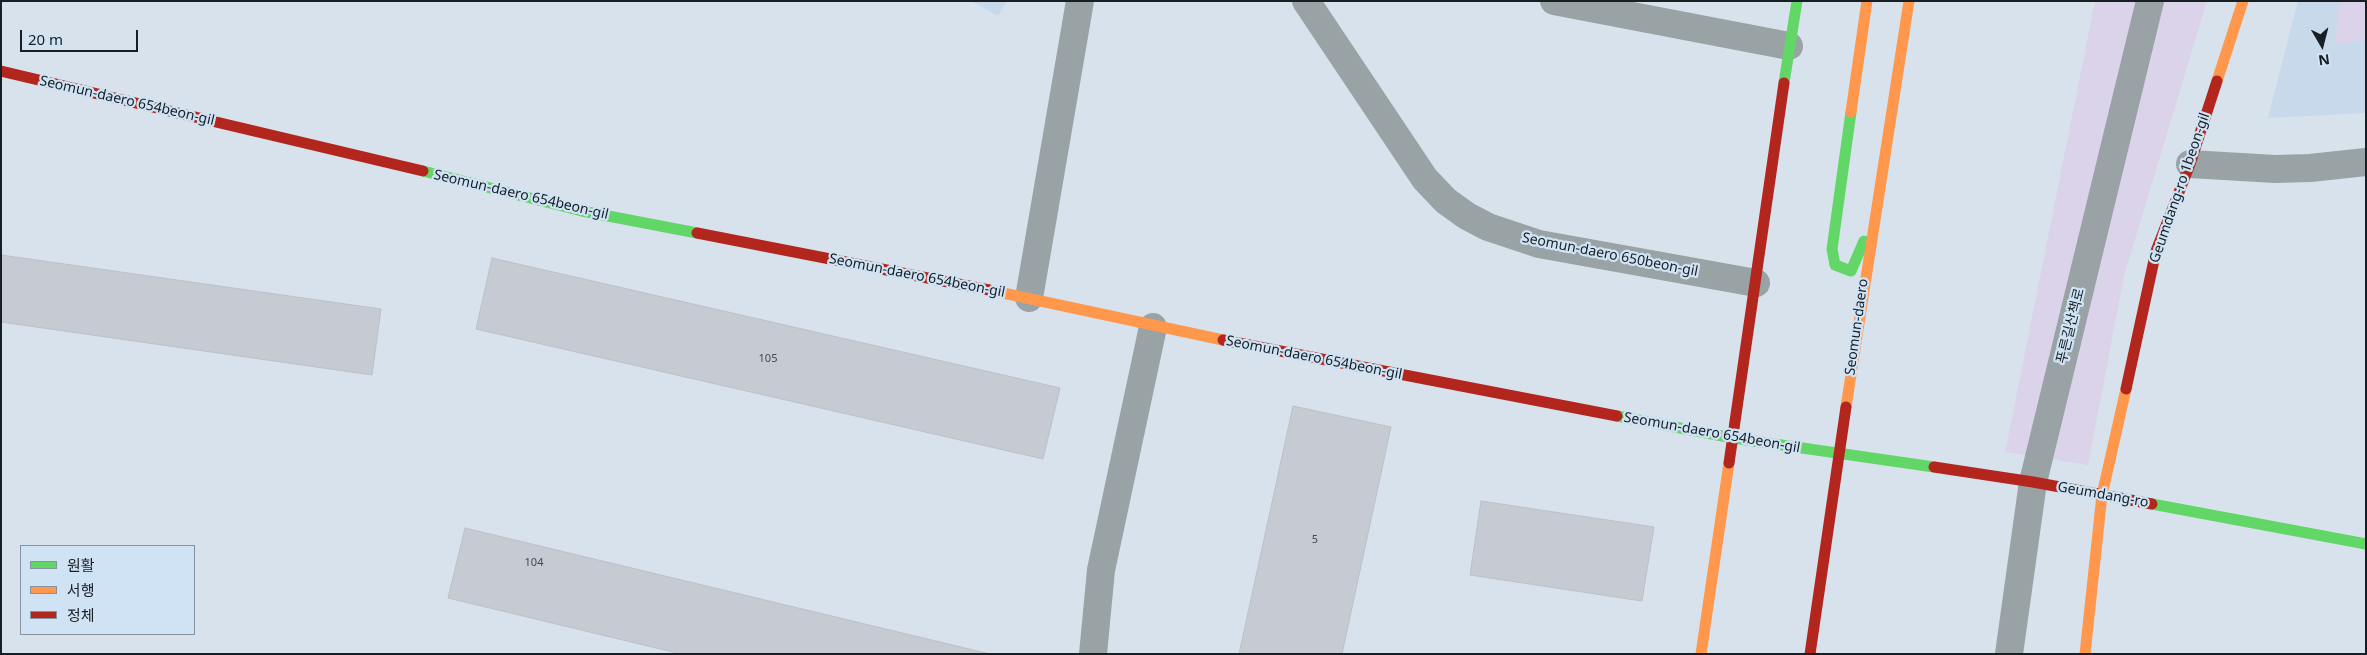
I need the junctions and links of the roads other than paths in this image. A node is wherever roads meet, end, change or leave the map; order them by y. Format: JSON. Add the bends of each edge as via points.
{"nodes":[{"id":1,"x":1080,"y":1,"type":"edge"},
{"id":2,"x":1306,"y":1,"type":"edge"},
{"id":3,"x":1554,"y":1,"type":"edge"},
{"id":4,"x":1798,"y":1,"type":"edge"},
{"id":5,"x":1867,"y":1,"type":"edge"},
{"id":6,"x":1909,"y":1,"type":"edge"},
{"id":7,"x":2150,"y":1,"type":"edge"},
{"id":8,"x":2243,"y":1,"type":"edge"},
{"id":9,"x":1789,"y":46,"type":"junction"},
{"id":10,"x":1,"y":71,"type":"edge"},
{"id":11,"x":2366,"y":162,"type":"edge"},
{"id":12,"x":2190,"y":164,"type":"junction"},
{"id":13,"x":1877,"y":198,"type":"junction"},
{"id":14,"x":1756,"y":283,"type":"junction"},
{"id":15,"x":1028,"y":298,"type":"junction"},
{"id":16,"x":1153,"y":327,"type":"junction"},
{"id":17,"x":1733,"y":438,"type":"junction"},
{"id":18,"x":1839,"y":454,"type":"junction"},
{"id":19,"x":2033,"y":482,"type":"junction"},
{"id":20,"x":2102,"y":495,"type":"junction"},
{"id":21,"x":2366,"y":544,"type":"edge"},
{"id":22,"x":1093,"y":654,"type":"edge"},
{"id":23,"x":1701,"y":654,"type":"edge"},
{"id":24,"x":1810,"y":654,"type":"edge"},
{"id":25,"x":2008,"y":654,"type":"edge"},
{"id":26,"x":2085,"y":654,"type":"edge"}],
"edges":[{"from":1,"to":15,"type":"street"},
{"from":2,"to":14,"type":"street","name":"Seomun-daero 650beon-gil","via":[[1425,179],[1467,216],[1488,227],[1540,244]]},
{"from":3,"to":9,"type":"street"},
{"from":4,"to":9,"type":"street"},
{"from":5,"to":13,"type":"street","via":[[1834,228],[1832,249],[1835,265],[1851,271],[1856,264]]},
{"from":6,"to":13,"type":"street","name":"Seomun-daero"},
{"from":7,"to":19,"type":"street","name":"푸른길산책로"},
{"from":8,"to":12,"type":"street","name":"Geumdang-ro 1beon-gil"},
{"from":9,"to":14,"type":"street"},
{"from":10,"to":15,"type":"street","name":"Seomun-daero 654beon-gil","via":[[582,210]]},
{"from":11,"to":12,"type":"street","via":[[2292,168]]},
{"from":12,"to":20,"type":"street","name":"Geumdang-ro 1beon-gil","via":[[2156,251]]},
{"from":13,"to":18,"type":"street","name":"Seomun-daero"},
{"from":14,"to":17,"type":"street"},
{"from":15,"to":16,"type":"street","name":"Seomun-daero 654beon-gil"},
{"from":16,"to":17,"type":"street","name":"Seomun-daero 654beon-gil"},
{"from":16,"to":22,"type":"street","via":[[1101,570]]},
{"from":17,"to":18,"type":"street","name":"Seomun-daero 654beon-gil"},
{"from":17,"to":23,"type":"street"},
{"from":18,"to":19,"type":"street","name":"Geumdang-ro"},
{"from":18,"to":24,"type":"street","name":"Seomun-daero"},
{"from":19,"to":20,"type":"street","name":"Geumdang-ro"},
{"from":19,"to":25,"type":"street","name":"푸른길산책로"},
{"from":20,"to":21,"type":"street","name":"Geumdang-ro"},
{"from":20,"to":26,"type":"street","name":"Geumdang-ro 1beon-gil"}]}
